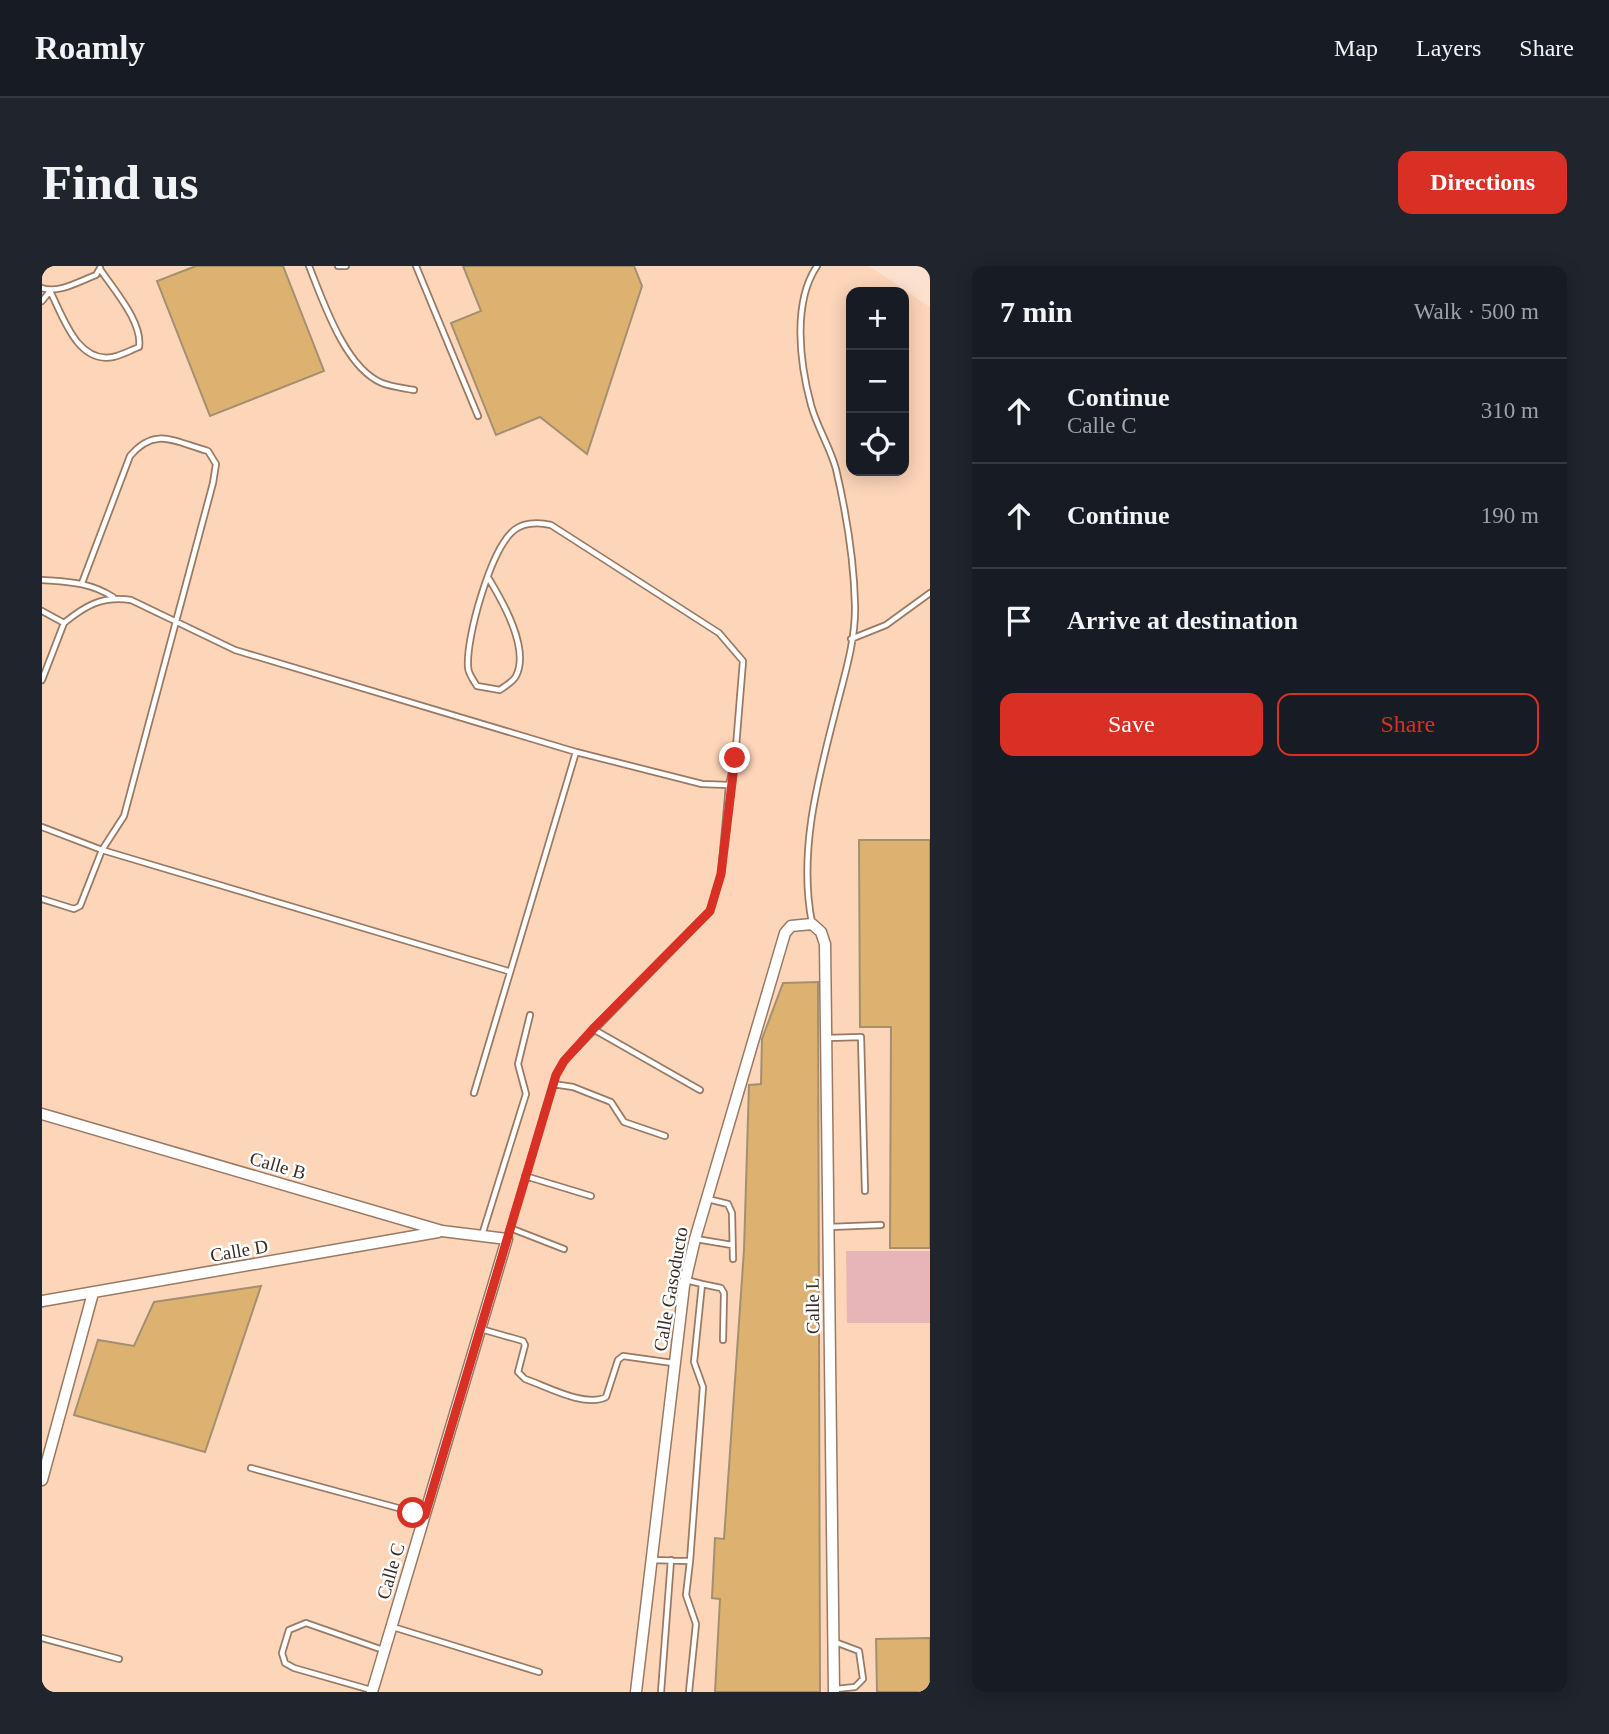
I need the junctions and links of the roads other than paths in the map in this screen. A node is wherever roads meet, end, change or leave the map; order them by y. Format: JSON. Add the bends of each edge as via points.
{"nodes":[{"id":1,"x":309,"y":266,"type":"edge"},
{"id":2,"x":338,"y":266,"type":"edge"},
{"id":3,"x":346,"y":266,"type":"edge"},
{"id":4,"x":416,"y":266,"type":"edge"},
{"id":5,"x":817,"y":266,"type":"edge"},
{"id":6,"x":100,"y":267,"type":"edge"},
{"id":7,"x":42,"y":288,"type":"edge"},
{"id":8,"x":50,"y":291,"type":"junction"},
{"id":9,"x":42,"y":301,"type":"edge"},
{"id":10,"x":414,"y":390,"type":"dead end"},
{"id":11,"x":478,"y":416,"type":"dead end"},
{"id":12,"x":489,"y":579,"type":"junction"},
{"id":13,"x":42,"y":580,"type":"edge"},
{"id":14,"x":82,"y":583,"type":"junction"},
{"id":15,"x":930,"y":593,"type":"edge"},
{"id":16,"x":113,"y":597,"type":"junction"},
{"id":17,"x":42,"y":611,"type":"edge"},
{"id":18,"x":179,"y":621,"type":"junction"},
{"id":19,"x":64,"y":623,"type":"junction"},
{"id":20,"x":851,"y":639,"type":"junction"},
{"id":21,"x":42,"y":654,"type":"edge"},
{"id":22,"x":50,"y":660,"type":"junction"},
{"id":23,"x":42,"y":680,"type":"edge"},
{"id":24,"x":576,"y":752,"type":"junction"},
{"id":25,"x":729,"y":785,"type":"junction"},
{"id":26,"x":42,"y":827,"type":"edge"},
{"id":27,"x":103,"y":850,"type":"junction"},
{"id":28,"x":42,"y":900,"type":"edge"},
{"id":29,"x":813,"y":924,"type":"junction"},
{"id":30,"x":508,"y":971,"type":"junction"},
{"id":31,"x":530,"y":1015,"type":"dead end"},
{"id":32,"x":593,"y":1029,"type":"junction"},
{"id":33,"x":826,"y":1038,"type":"junction"},
{"id":34,"x":553,"y":1084,"type":"junction"},
{"id":35,"x":700,"y":1090,"type":"dead end"},
{"id":36,"x":474,"y":1093,"type":"dead end"},
{"id":37,"x":42,"y":1114,"type":"edge"},
{"id":38,"x":665,"y":1136,"type":"dead end"},
{"id":39,"x":525,"y":1176,"type":"junction"},
{"id":40,"x":865,"y":1191,"type":"dead end"},
{"id":41,"x":591,"y":1196,"type":"dead end"},
{"id":42,"x":707,"y":1198,"type":"junction"},
{"id":43,"x":881,"y":1226,"type":"dead end"},
{"id":44,"x":828,"y":1227,"type":"junction"},
{"id":45,"x":510,"y":1228,"type":"junction"},
{"id":46,"x":442,"y":1231,"type":"junction"},
{"id":47,"x":482,"y":1236,"type":"junction"},
{"id":48,"x":507,"y":1239,"type":"junction"},
{"id":49,"x":695,"y":1239,"type":"junction"},
{"id":50,"x":732,"y":1245,"type":"junction"},
{"id":51,"x":564,"y":1249,"type":"dead end"},
{"id":52,"x":733,"y":1259,"type":"dead end"},
{"id":53,"x":686,"y":1280,"type":"junction"},
{"id":54,"x":702,"y":1284,"type":"junction"},
{"id":55,"x":93,"y":1293,"type":"junction"},
{"id":56,"x":42,"y":1301,"type":"edge"},
{"id":57,"x":480,"y":1329,"type":"junction"},
{"id":58,"x":723,"y":1340,"type":"dead end"},
{"id":59,"x":675,"y":1363,"type":"junction"},
{"id":60,"x":251,"y":1468,"type":"dead end"},
{"id":61,"x":42,"y":1480,"type":"edge"},
{"id":62,"x":425,"y":1515,"type":"junction"},
{"id":63,"x":650,"y":1560,"type":"junction"},
{"id":64,"x":671,"y":1560,"type":"junction"},
{"id":65,"x":690,"y":1561,"type":"junction"},
{"id":66,"x":392,"y":1626,"type":"junction"},
{"id":67,"x":42,"y":1639,"type":"edge"},
{"id":68,"x":834,"y":1642,"type":"junction"},
{"id":69,"x":384,"y":1650,"type":"junction"},
{"id":70,"x":119,"y":1658,"type":"dead end"},
{"id":71,"x":539,"y":1672,"type":"dead end"},
{"id":72,"x":372,"y":1691,"type":"edge"},
{"id":73,"x":834,"y":1691,"type":"edge"},
{"id":74,"x":636,"y":1692,"type":"edge"},
{"id":75,"x":661,"y":1692,"type":"edge"},
{"id":76,"x":689,"y":1692,"type":"edge"}],
"edges":[{"from":1,"to":10,"type":"lane","via":[[330,317],[358,366],[381,383]]},
{"from":2,"to":3,"type":"lane"},
{"from":4,"to":11,"type":"lane"},
{"from":5,"to":20,"type":"lane","via":[[801,306],[803,359],[811,405],[835,466],[843,509],[855,607]]},
{"from":6,"to":8,"type":"lane","via":[[96,275]]},
{"from":6,"to":8,"type":"lane","via":[[134,323],[139,346],[112,357],[95,355],[76,344]]},
{"from":7,"to":8,"type":"lane"},
{"from":8,"to":9,"type":"lane"},
{"from":12,"to":12,"type":"lane","via":[[471,635],[468,669],[477,686],[500,690],[515,678],[521,660],[508,610]]},
{"from":12,"to":25,"type":"lane","name":"Calle C","via":[[497,554],[512,531],[536,522],[551,525],[719,633],[743,661]]},
{"from":13,"to":14,"type":"lane"},
{"from":14,"to":16,"type":"lane"},
{"from":14,"to":18,"type":"lane","via":[[130,456],[142,442],[155,437],[208,451],[216,464],[213,483]]},
{"from":15,"to":20,"type":"lane","via":[[886,625]]},
{"from":16,"to":18,"type":"lane"},
{"from":16,"to":19,"type":"lane","via":[[89,603]]},
{"from":17,"to":19,"type":"lane"},
{"from":18,"to":24,"type":"lane","via":[[235,650]]},
{"from":18,"to":27,"type":"lane","via":[[124,816]]},
{"from":19,"to":22,"type":"lane"},
{"from":20,"to":29,"type":"lane","via":[[807,846],[805,888]]},
{"from":21,"to":22,"type":"lane"},
{"from":22,"to":23,"type":"lane"},
{"from":24,"to":25,"type":"lane","via":[[702,784]]},
{"from":24,"to":30,"type":"lane"},
{"from":25,"to":32,"type":"lane","name":"Calle C","via":[[721,874],[710,911]]},
{"from":26,"to":27,"type":"lane"},
{"from":27,"to":28,"type":"lane","via":[[80,905],[74,909]]},
{"from":27,"to":30,"type":"lane"},
{"from":29,"to":33,"type":"street","name":"Calle L","via":[[825,944]]},
{"from":29,"to":42,"type":"street","name":"Calle Gasoducto","via":[[791,926],[785,933]]},
{"from":30,"to":36,"type":"lane"},
{"from":31,"to":47,"type":"lane","via":[[518,1063],[526,1094]]},
{"from":32,"to":34,"type":"lane","name":"Calle C","via":[[564,1061]]},
{"from":32,"to":35,"type":"lane"},
{"from":33,"to":40,"type":"lane","via":[[860,1037]]},
{"from":33,"to":44,"type":"street","name":"Calle L"},
{"from":34,"to":38,"type":"lane","via":[[611,1102],[624,1122]]},
{"from":34,"to":39,"type":"lane","name":"Calle C"},
{"from":37,"to":46,"type":"street","name":"Calle B"},
{"from":39,"to":41,"type":"lane"},
{"from":39,"to":45,"type":"lane","name":"Calle C"},
{"from":42,"to":49,"type":"street","name":"Calle Gasoducto"},
{"from":42,"to":50,"type":"lane","via":[[728,1204]]},
{"from":43,"to":44,"type":"lane"},
{"from":44,"to":68,"type":"street","name":"Calle L"},
{"from":45,"to":48,"type":"lane","name":"Calle C"},
{"from":45,"to":51,"type":"lane"},
{"from":46,"to":47,"type":"street","name":"Calle B"},
{"from":46,"to":55,"type":"street","name":"Calle D"},
{"from":47,"to":48,"type":"street","name":"Calle B"},
{"from":48,"to":57,"type":"street","name":"Calle C"},
{"from":49,"to":50,"type":"lane"},
{"from":49,"to":53,"type":"street","name":"Calle Gasoducto"},
{"from":50,"to":52,"type":"lane"},
{"from":53,"to":54,"type":"lane"},
{"from":53,"to":59,"type":"street","name":"Calle Gasoducto"},
{"from":54,"to":58,"type":"lane","via":[[724,1293]]},
{"from":54,"to":65,"type":"lane","via":[[694,1362],[703,1387]]},
{"from":55,"to":56,"type":"street","name":"Calle D"},
{"from":55,"to":61,"type":"street"},
{"from":57,"to":59,"type":"lane","via":[[523,1341],[519,1372],[524,1379],[583,1399],[606,1397],[623,1356]]},
{"from":57,"to":62,"type":"street","name":"Calle C"},
{"from":59,"to":63,"type":"street","name":"Calle Gasoducto"},
{"from":60,"to":62,"type":"lane"},
{"from":62,"to":66,"type":"street","name":"Calle C"},
{"from":63,"to":64,"type":"lane"},
{"from":63,"to":74,"type":"street","name":"Calle Gasoducto"},
{"from":64,"to":65,"type":"lane"},
{"from":64,"to":75,"type":"lane"},
{"from":65,"to":76,"type":"lane","via":[[686,1595],[696,1624]]},
{"from":66,"to":69,"type":"street","name":"Calle C"},
{"from":66,"to":71,"type":"lane"},
{"from":67,"to":70,"type":"lane"},
{"from":68,"to":73,"type":"street","name":"Calle L"},
{"from":68,"to":73,"type":"lane","via":[[859,1651],[863,1679],[855,1687]]},
{"from":69,"to":72,"type":"street","name":"Calle C"},
{"from":69,"to":72,"type":"lane","via":[[306,1623],[289,1630],[282,1653],[285,1663],[294,1668]]}]}
